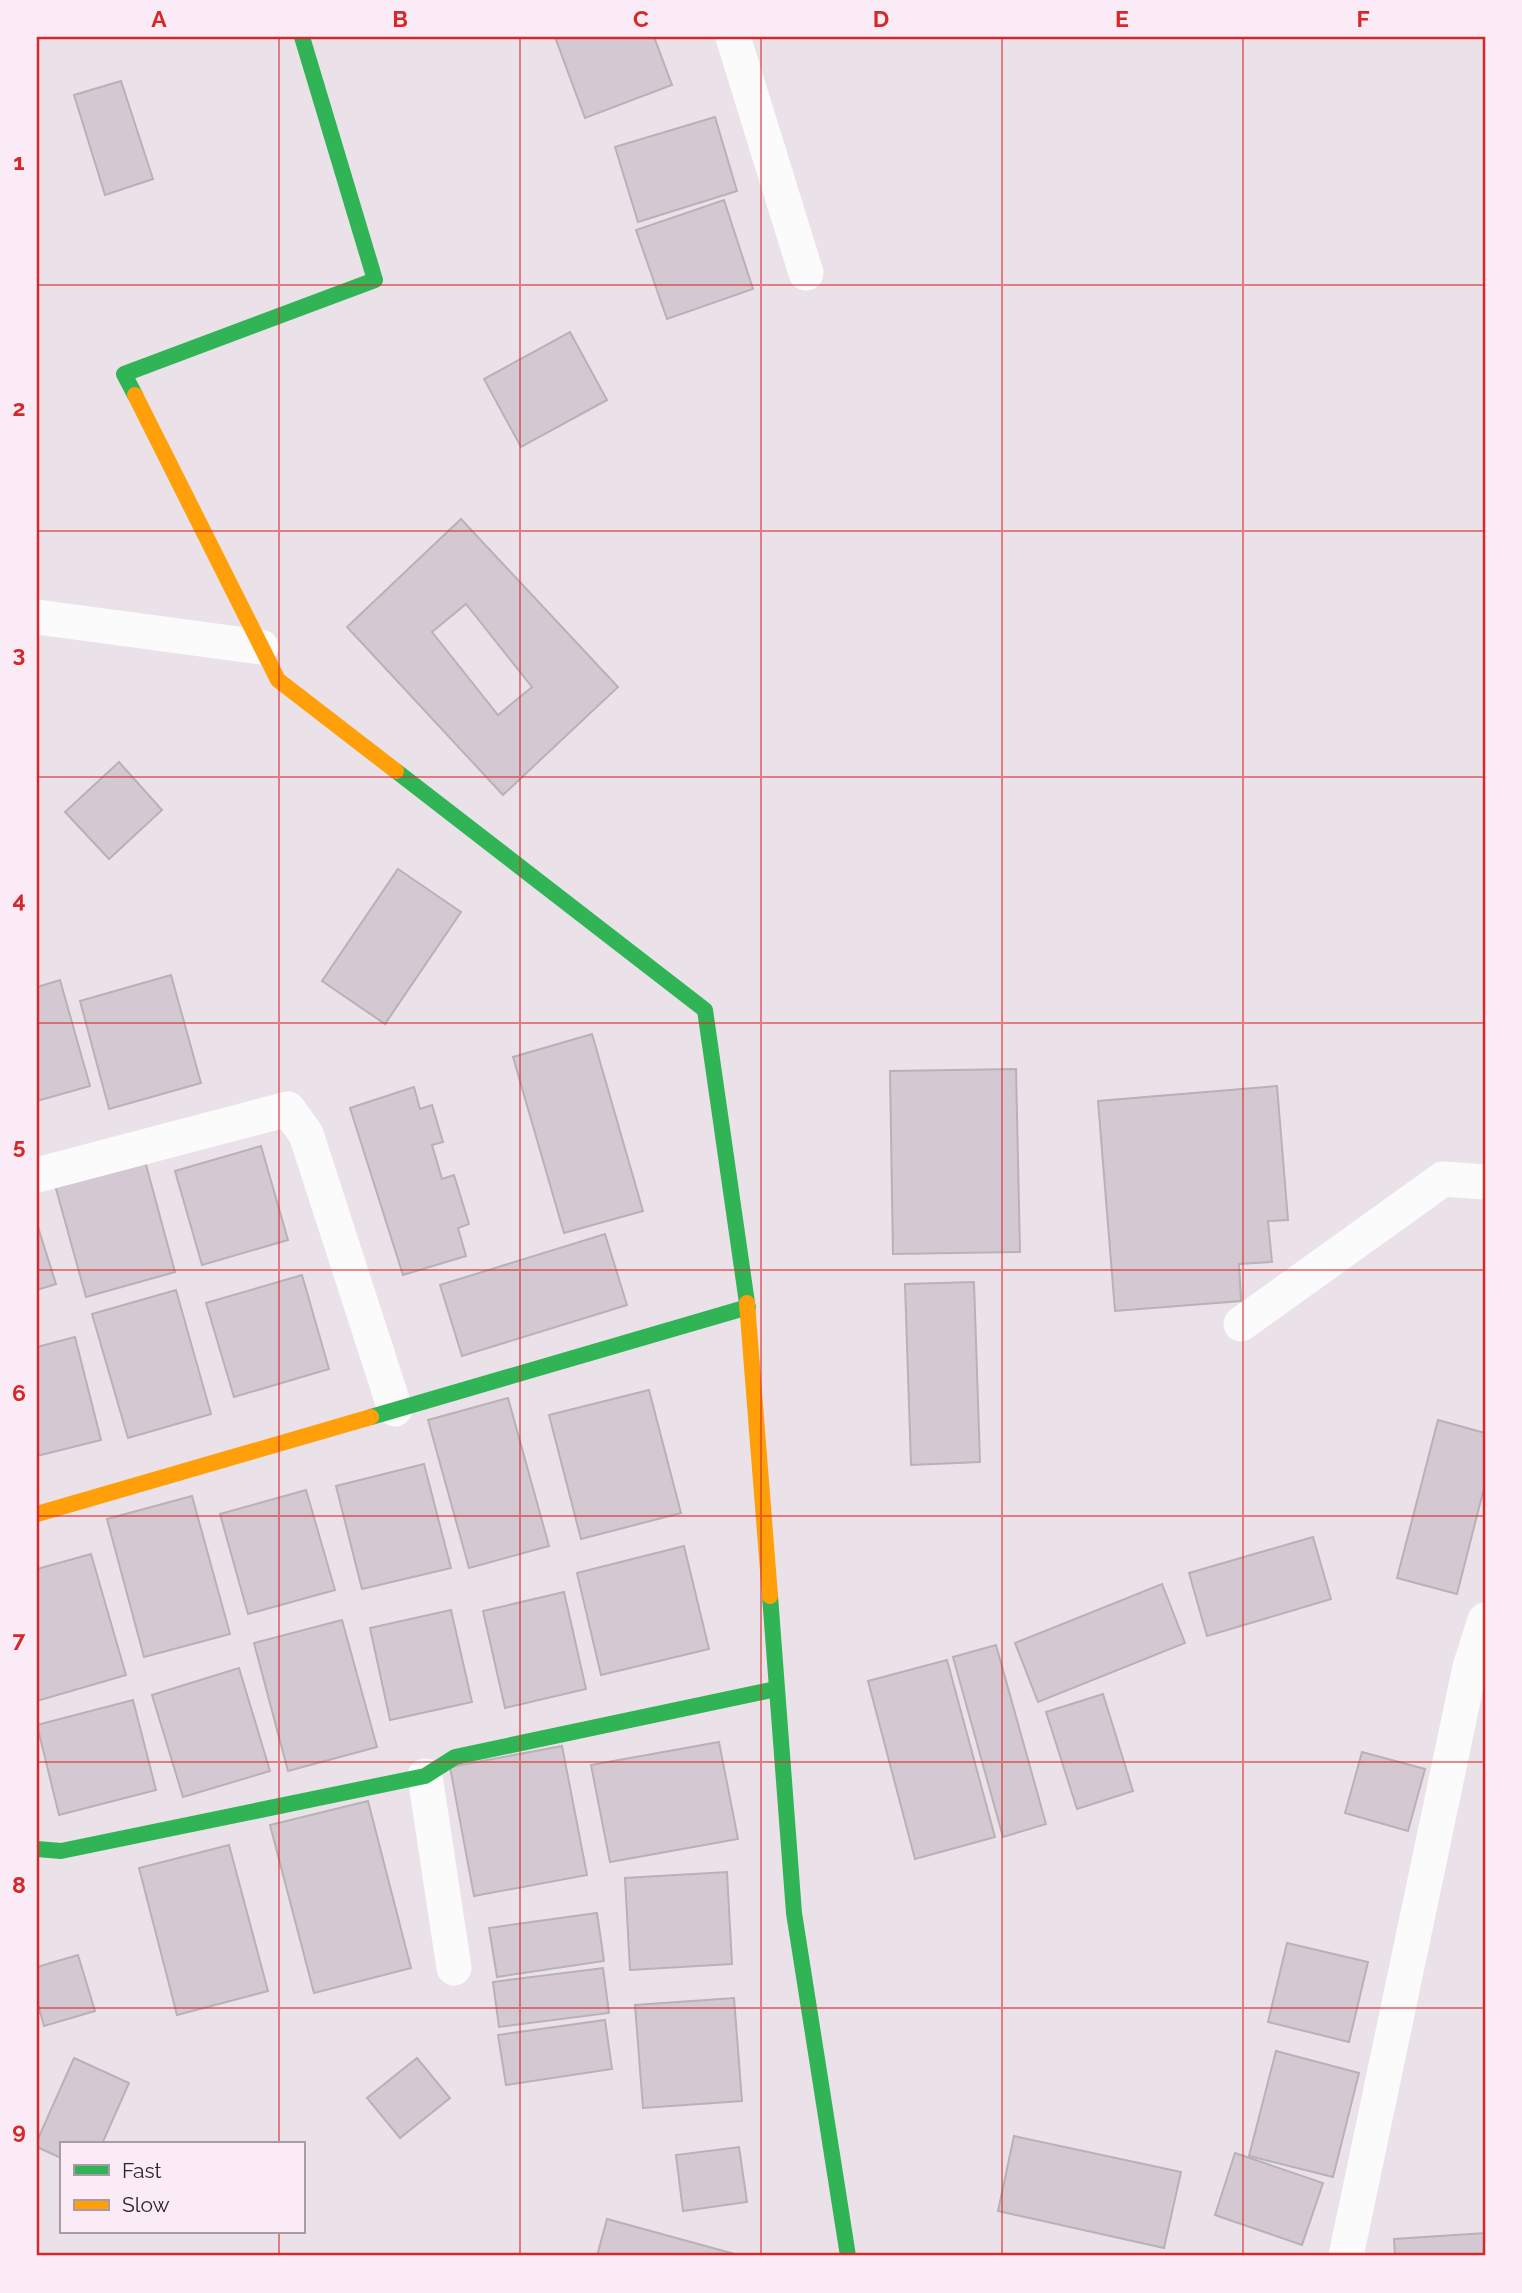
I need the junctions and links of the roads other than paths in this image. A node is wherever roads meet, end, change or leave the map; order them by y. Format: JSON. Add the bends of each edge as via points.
{"nodes":[{"id":1,"x":302,"y":37,"type":"edge"},
{"id":2,"x":733,"y":37,"type":"edge"},
{"id":3,"x":806,"y":273,"type":"dead end"},
{"id":4,"x":37,"y":617,"type":"edge"},
{"id":5,"x":261,"y":647,"type":"junction"},
{"id":6,"x":37,"y":1175,"type":"edge"},
{"id":7,"x":1485,"y":1182,"type":"edge"},
{"id":8,"x":748,"y":1307,"type":"junction"},
{"id":9,"x":1241,"y":1325,"type":"dead end"},
{"id":10,"x":395,"y":1409,"type":"junction"},
{"id":11,"x":37,"y":1514,"type":"edge"},
{"id":12,"x":1485,"y":1620,"type":"edge"},
{"id":13,"x":1478,"y":1668,"type":"edge"},
{"id":14,"x":776,"y":1689,"type":"junction"},
{"id":15,"x":425,"y":1776,"type":"junction"},
{"id":16,"x":37,"y":1849,"type":"edge"},
{"id":17,"x":454,"y":1968,"type":"dead end"},
{"id":18,"x":848,"y":2256,"type":"edge"},
{"id":19,"x":1346,"y":2256,"type":"edge"}],
"edges":[{"from":1,"to":5,"type":"street","via":[[375,280],[124,374]]},
{"from":2,"to":3,"type":"street"},
{"from":4,"to":5,"type":"street"},
{"from":5,"to":8,"type":"street","via":[[278,680],[705,1010]]},
{"from":6,"to":10,"type":"street","via":[[288,1109],[306,1134]]},
{"from":7,"to":9,"type":"street","via":[[1443,1179]]},
{"from":8,"to":10,"type":"street"},
{"from":8,"to":14,"type":"street"},
{"from":10,"to":11,"type":"street"},
{"from":12,"to":13,"type":"street"},
{"from":13,"to":19,"type":"street"},
{"from":14,"to":15,"type":"street","via":[[455,1757]]},
{"from":14,"to":18,"type":"street","via":[[794,1913]]},
{"from":15,"to":16,"type":"street","via":[[61,1851]]},
{"from":15,"to":17,"type":"street"}]}
